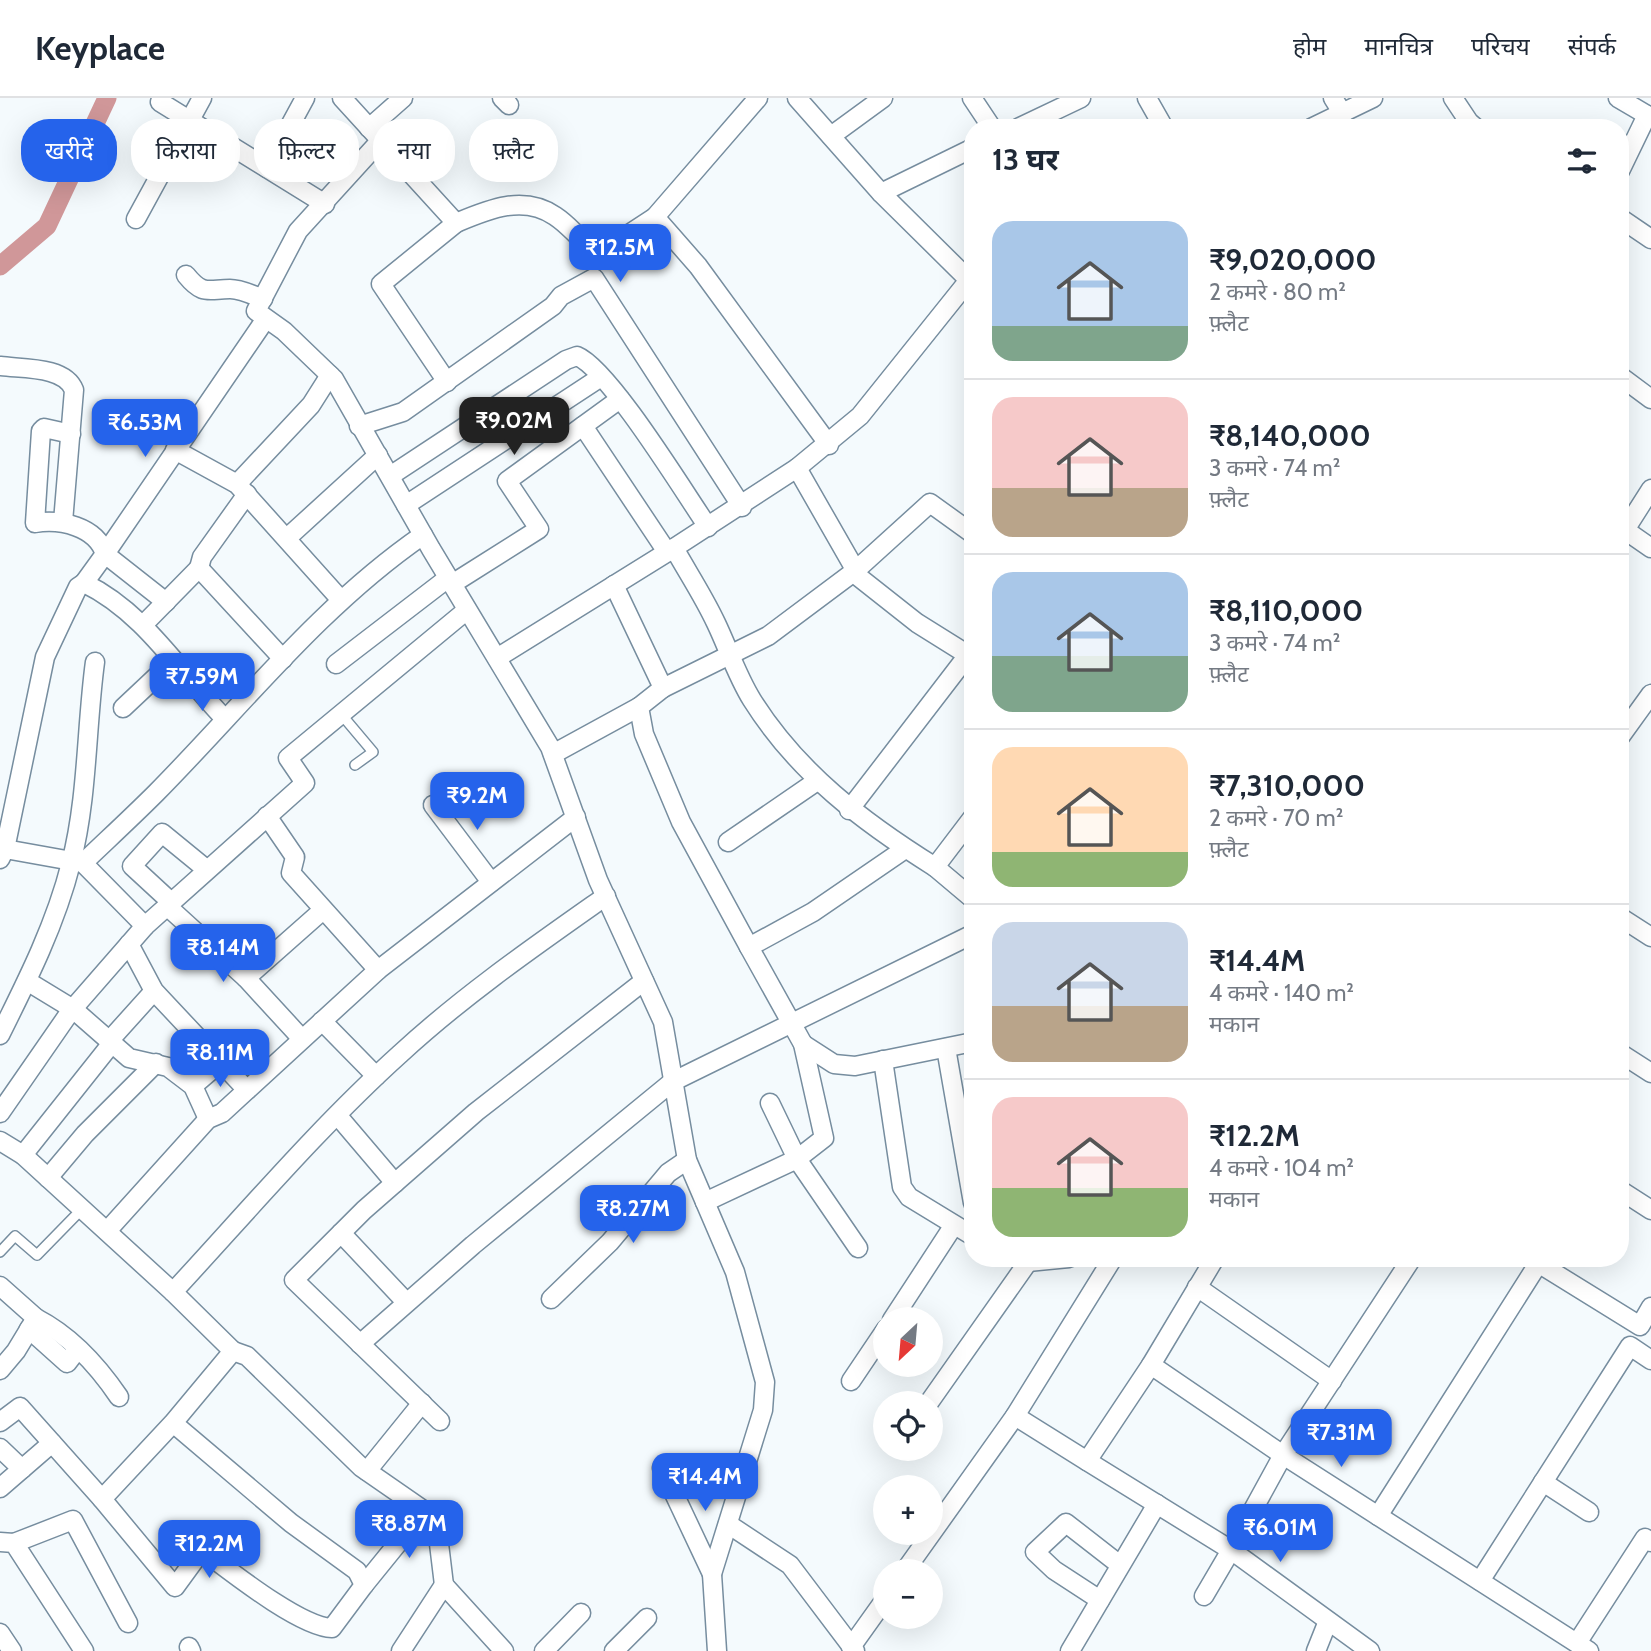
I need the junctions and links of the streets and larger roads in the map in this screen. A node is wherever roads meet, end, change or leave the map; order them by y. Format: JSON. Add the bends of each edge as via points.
{"nodes":[{"id":1,"x":202,"y":98,"type":"edge"},
{"id":2,"x":305,"y":98,"type":"edge"},
{"id":3,"x":342,"y":98,"type":"edge"},
{"id":4,"x":403,"y":98,"type":"edge"},
{"id":5,"x":758,"y":98,"type":"edge"},
{"id":6,"x":797,"y":98,"type":"edge"},
{"id":7,"x":883,"y":98,"type":"edge"},
{"id":8,"x":972,"y":98,"type":"edge"},
{"id":9,"x":1081,"y":98,"type":"edge"},
{"id":10,"x":1147,"y":98,"type":"edge"},
{"id":11,"x":1333,"y":98,"type":"edge"},
{"id":12,"x":1373,"y":98,"type":"edge"},
{"id":13,"x":1453,"y":98,"type":"edge"},
{"id":14,"x":1618,"y":98,"type":"edge"},
{"id":15,"x":160,"y":102,"type":"dead end"},
{"id":16,"x":1343,"y":114,"type":"junction"},
{"id":17,"x":1649,"y":117,"type":"edge"},
{"id":18,"x":188,"y":119,"type":"edge"},
{"id":19,"x":192,"y":119,"type":"edge"},
{"id":20,"x":294,"y":119,"type":"edge"},
{"id":21,"x":386,"y":119,"type":"edge"},
{"id":22,"x":986,"y":119,"type":"edge"},
{"id":23,"x":1037,"y":119,"type":"edge"},
{"id":24,"x":1159,"y":119,"type":"edge"},
{"id":25,"x":1332,"y":119,"type":"edge"},
{"id":26,"x":1469,"y":119,"type":"edge"},
{"id":27,"x":373,"y":133,"type":"edge"},
{"id":28,"x":373,"y":135,"type":"edge"},
{"id":29,"x":831,"y":136,"type":"junction"},
{"id":30,"x":964,"y":152,"type":"edge"},
{"id":31,"x":1629,"y":154,"type":"edge"},
{"id":32,"x":157,"y":182,"type":"edge"},
{"id":33,"x":290,"y":182,"type":"edge"},
{"id":34,"x":418,"y":182,"type":"edge"},
{"id":35,"x":881,"y":193,"type":"junction"},
{"id":36,"x":325,"y":204,"type":"junction"},
{"id":37,"x":655,"y":217,"type":"junction"},
{"id":38,"x":136,"y":219,"type":"dead end"},
{"id":39,"x":456,"y":223,"type":"junction"},
{"id":40,"x":1629,"y":224,"type":"edge"},
{"id":41,"x":1651,"y":239,"type":"edge"},
{"id":42,"x":964,"y":273,"type":"edge"},
{"id":43,"x":186,"y":275,"type":"dead end"},
{"id":44,"x":964,"y":289,"type":"edge"},
{"id":45,"x":263,"y":299,"type":"junction"},
{"id":46,"x":265,"y":320,"type":"junction"},
{"id":47,"x":0,"y":366,"type":"edge"},
{"id":48,"x":330,"y":374,"type":"junction"},
{"id":49,"x":601,"y":377,"type":"junction"},
{"id":50,"x":447,"y":382,"type":"junction"},
{"id":51,"x":1629,"y":383,"type":"edge"},
{"id":52,"x":620,"y":399,"type":"junction"},
{"id":53,"x":1651,"y":399,"type":"edge"},
{"id":54,"x":359,"y":426,"type":"junction"},
{"id":55,"x":583,"y":426,"type":"junction"},
{"id":56,"x":71,"y":434,"type":"junction"},
{"id":57,"x":829,"y":445,"type":"junction"},
{"id":58,"x":175,"y":450,"type":"junction"},
{"id":59,"x":378,"y":456,"type":"junction"},
{"id":60,"x":797,"y":468,"type":"junction"},
{"id":61,"x":390,"y":476,"type":"junction"},
{"id":62,"x":242,"y":489,"type":"junction"},
{"id":63,"x":1651,"y":489,"type":"edge"},
{"id":64,"x":406,"y":505,"type":"junction"},
{"id":65,"x":742,"y":507,"type":"junction"},
{"id":66,"x":1629,"y":521,"type":"edge"},
{"id":67,"x":63,"y":522,"type":"junction"},
{"id":68,"x":708,"y":527,"type":"junction"},
{"id":69,"x":964,"y":528,"type":"edge"},
{"id":70,"x":423,"y":535,"type":"junction"},
{"id":71,"x":1629,"y":535,"type":"edge"},
{"id":72,"x":286,"y":538,"type":"junction"},
{"id":73,"x":1651,"y":548,"type":"edge"},
{"id":74,"x":671,"y":550,"type":"junction"},
{"id":75,"x":105,"y":554,"type":"junction"},
{"id":76,"x":199,"y":568,"type":"junction"},
{"id":77,"x":855,"y":571,"type":"junction"},
{"id":78,"x":450,"y":581,"type":"junction"},
{"id":79,"x":84,"y":583,"type":"junction"},
{"id":80,"x":614,"y":585,"type":"junction"},
{"id":81,"x":341,"y":600,"type":"junction"},
{"id":82,"x":166,"y":601,"type":"junction"},
{"id":83,"x":467,"y":610,"type":"junction"},
{"id":84,"x":143,"y":625,"type":"junction"},
{"id":85,"x":964,"y":653,"type":"edge"},
{"id":86,"x":730,"y":654,"type":"junction"},
{"id":87,"x":497,"y":658,"type":"junction"},
{"id":88,"x":282,"y":659,"type":"junction"},
{"id":89,"x":173,"y":661,"type":"junction"},
{"id":90,"x":95,"y":662,"type":"dead end"},
{"id":91,"x":336,"y":664,"type":"dead end"},
{"id":92,"x":964,"y":665,"type":"edge"},
{"id":93,"x":663,"y":688,"type":"junction"},
{"id":94,"x":1651,"y":694,"type":"edge"},
{"id":95,"x":639,"y":707,"type":"junction"},
{"id":96,"x":123,"y":708,"type":"dead end"},
{"id":97,"x":224,"y":718,"type":"junction"},
{"id":98,"x":1629,"y":725,"type":"edge"},
{"id":99,"x":553,"y":754,"type":"junction"},
{"id":100,"x":817,"y":781,"type":"junction"},
{"id":101,"x":433,"y":805,"type":"dead end"},
{"id":102,"x":849,"y":810,"type":"junction"},
{"id":103,"x":267,"y":816,"type":"junction"},
{"id":104,"x":576,"y":817,"type":"junction"},
{"id":105,"x":964,"y":829,"type":"edge"},
{"id":106,"x":728,"y":842,"type":"dead end"},
{"id":107,"x":905,"y":849,"type":"junction"},
{"id":108,"x":2,"y":854,"type":"edge"},
{"id":109,"x":77,"y":862,"type":"junction"},
{"id":110,"x":935,"y":867,"type":"junction"},
{"id":111,"x":206,"y":869,"type":"junction"},
{"id":112,"x":491,"y":883,"type":"junction"},
{"id":113,"x":964,"y":891,"type":"edge"},
{"id":114,"x":606,"y":896,"type":"junction"},
{"id":115,"x":169,"y":904,"type":"junction"},
{"id":116,"x":323,"y":910,"type":"junction"},
{"id":117,"x":145,"y":926,"type":"junction"},
{"id":118,"x":1629,"y":928,"type":"edge"},
{"id":119,"x":1651,"y":937,"type":"edge"},
{"id":120,"x":964,"y":938,"type":"edge"},
{"id":121,"x":129,"y":944,"type":"junction"},
{"id":122,"x":748,"y":947,"type":"junction"},
{"id":123,"x":378,"y":970,"type":"junction"},
{"id":124,"x":246,"y":978,"type":"junction"},
{"id":125,"x":27,"y":981,"type":"junction"},
{"id":126,"x":644,"y":981,"type":"junction"},
{"id":127,"x":154,"y":991,"type":"junction"},
{"id":128,"x":73,"y":1009,"type":"junction"},
{"id":129,"x":322,"y":1021,"type":"junction"},
{"id":130,"x":792,"y":1023,"type":"junction"},
{"id":131,"x":0,"y":1035,"type":"edge"},
{"id":132,"x":302,"y":1039,"type":"junction"},
{"id":133,"x":111,"y":1042,"type":"junction"},
{"id":134,"x":803,"y":1044,"type":"junction"},
{"id":135,"x":964,"y":1044,"type":"edge"},
{"id":136,"x":946,"y":1048,"type":"junction"},
{"id":137,"x":1629,"y":1059,"type":"edge"},
{"id":138,"x":883,"y":1060,"type":"junction"},
{"id":139,"x":221,"y":1062,"type":"junction"},
{"id":140,"x":156,"y":1063,"type":"junction"},
{"id":141,"x":1651,"y":1073,"type":"edge"},
{"id":142,"x":376,"y":1076,"type":"junction"},
{"id":143,"x":672,"y":1082,"type":"junction"},
{"id":144,"x":193,"y":1086,"type":"junction"},
{"id":145,"x":247,"y":1090,"type":"junction"},
{"id":146,"x":770,"y":1103,"type":"dead end"},
{"id":147,"x":0,"y":1114,"type":"edge"},
{"id":148,"x":338,"y":1116,"type":"junction"},
{"id":149,"x":208,"y":1119,"type":"junction"},
{"id":150,"x":0,"y":1141,"type":"edge"},
{"id":151,"x":964,"y":1151,"type":"edge"},
{"id":152,"x":23,"y":1155,"type":"junction"},
{"id":153,"x":797,"y":1159,"type":"junction"},
{"id":154,"x":687,"y":1160,"type":"junction"},
{"id":155,"x":48,"y":1178,"type":"junction"},
{"id":156,"x":395,"y":1183,"type":"junction"},
{"id":157,"x":1629,"y":1196,"type":"edge"},
{"id":158,"x":705,"y":1202,"type":"junction"},
{"id":159,"x":1651,"y":1210,"type":"edge"},
{"id":160,"x":954,"y":1225,"type":"junction"},
{"id":161,"x":107,"y":1231,"type":"junction"},
{"id":162,"x":964,"y":1231,"type":"edge"},
{"id":163,"x":341,"y":1233,"type":"junction"},
{"id":164,"x":858,"y":1248,"type":"dead end"},
{"id":165,"x":1018,"y":1267,"type":"edge"},
{"id":166,"x":1107,"y":1267,"type":"edge"},
{"id":167,"x":1210,"y":1267,"type":"edge"},
{"id":168,"x":1406,"y":1267,"type":"edge"},
{"id":169,"x":1530,"y":1267,"type":"edge"},
{"id":170,"x":1544,"y":1267,"type":"edge"},
{"id":171,"x":0,"y":1286,"type":"edge"},
{"id":172,"x":1198,"y":1287,"type":"junction"},
{"id":173,"x":173,"y":1292,"type":"junction"},
{"id":174,"x":551,"y":1299,"type":"dead end"},
{"id":175,"x":406,"y":1302,"type":"junction"},
{"id":176,"x":900,"y":1307,"type":"edge"},
{"id":177,"x":1651,"y":1307,"type":"edge"},
{"id":178,"x":33,"y":1324,"type":"junction"},
{"id":179,"x":1640,"y":1326,"type":"junction"},
{"id":180,"x":360,"y":1344,"type":"junction"},
{"id":181,"x":1630,"y":1346,"type":"junction"},
{"id":182,"x":873,"y":1348,"type":"edge"},
{"id":183,"x":233,"y":1351,"type":"junction"},
{"id":184,"x":1651,"y":1360,"type":"edge"},
{"id":185,"x":1151,"y":1365,"type":"junction"},
{"id":186,"x":0,"y":1370,"type":"edge"},
{"id":187,"x":851,"y":1381,"type":"dead end"},
{"id":188,"x":1332,"y":1381,"type":"junction"},
{"id":189,"x":937,"y":1391,"type":"edge"},
{"id":190,"x":119,"y":1397,"type":"dead end"},
{"id":191,"x":422,"y":1403,"type":"junction"},
{"id":192,"x":1015,"y":1416,"type":"junction"},
{"id":193,"x":440,"y":1421,"type":"dead end"},
{"id":194,"x":0,"y":1422,"type":"edge"},
{"id":195,"x":173,"y":1423,"type":"junction"},
{"id":196,"x":52,"y":1443,"type":"junction"},
{"id":197,"x":0,"y":1448,"type":"edge"},
{"id":198,"x":1283,"y":1455,"type":"junction"},
{"id":199,"x":1087,"y":1461,"type":"junction"},
{"id":200,"x":662,"y":1468,"type":"dead end"},
{"id":201,"x":22,"y":1469,"type":"junction"},
{"id":202,"x":367,"y":1471,"type":"junction"},
{"id":203,"x":1543,"y":1482,"type":"junction"},
{"id":204,"x":0,"y":1488,"type":"edge"},
{"id":205,"x":102,"y":1499,"type":"junction"},
{"id":206,"x":1157,"y":1504,"type":"junction"},
{"id":207,"x":424,"y":1511,"type":"junction"},
{"id":208,"x":1589,"y":1512,"type":"dead end"},
{"id":209,"x":1378,"y":1516,"type":"junction"},
{"id":210,"x":728,"y":1524,"type":"junction"},
{"id":211,"x":1649,"y":1536,"type":"edge"},
{"id":212,"x":4,"y":1541,"type":"edge"},
{"id":213,"x":1231,"y":1549,"type":"junction"},
{"id":214,"x":913,"y":1559,"type":"edge"},
{"id":215,"x":1120,"y":1565,"type":"junction"},
{"id":216,"x":712,"y":1574,"type":"junction"},
{"id":217,"x":1480,"y":1581,"type":"junction"},
{"id":218,"x":363,"y":1585,"type":"junction"},
{"id":219,"x":444,"y":1585,"type":"junction"},
{"id":220,"x":1204,"y":1596,"type":"dead end"},
{"id":221,"x":1100,"y":1600,"type":"junction"},
{"id":222,"x":582,"y":1613,"type":"dead end"},
{"id":223,"x":647,"y":1618,"type":"dead end"},
{"id":224,"x":873,"y":1618,"type":"edge"},
{"id":225,"x":1328,"y":1621,"type":"junction"},
{"id":226,"x":128,"y":1623,"type":"dead end"},
{"id":227,"x":0,"y":1633,"type":"edge"},
{"id":228,"x":1583,"y":1647,"type":"edge"},
{"id":229,"x":853,"y":1649,"type":"edge"},
{"id":230,"x":12,"y":1651,"type":"edge"},
{"id":231,"x":84,"y":1651,"type":"edge"},
{"id":232,"x":401,"y":1651,"type":"edge"},
{"id":233,"x":504,"y":1651,"type":"edge"},
{"id":234,"x":544,"y":1651,"type":"edge"},
{"id":235,"x":614,"y":1651,"type":"edge"},
{"id":236,"x":717,"y":1651,"type":"edge"},
{"id":237,"x":1070,"y":1651,"type":"edge"},
{"id":238,"x":1316,"y":1651,"type":"edge"},
{"id":239,"x":1370,"y":1651,"type":"edge"}],
"edges":[{"from":1,"to":19,"type":"street"},
{"from":2,"to":20,"type":"street"},
{"from":3,"to":27,"type":"street"},
{"from":4,"to":21,"type":"street"},
{"from":5,"to":37,"type":"street"},
{"from":6,"to":29,"type":"street"},
{"from":7,"to":29,"type":"street"},
{"from":8,"to":22,"type":"street"},
{"from":9,"to":23,"type":"street"},
{"from":10,"to":24,"type":"street"},
{"from":11,"to":16,"type":"street"},
{"from":12,"to":16,"type":"street"},
{"from":13,"to":26,"type":"street"},
{"from":14,"to":17,"type":"street"},
{"from":15,"to":18,"type":"street"},
{"from":16,"to":25,"type":"street"},
{"from":17,"to":31,"type":"street"},
{"from":28,"to":36,"type":"street"},
{"from":29,"to":35,"type":"street"},
{"from":30,"to":35,"type":"street"},
{"from":32,"to":38,"type":"street"},
{"from":33,"to":36,"type":"street"},
{"from":34,"to":39,"type":"street"},
{"from":35,"to":42,"type":"street"},
{"from":36,"to":45,"type":"street","via":[[298,231]]},
{"from":37,"to":39,"type":"street","via":[[603,251],[584,244],[556,217],[531,208],[493,207]]},
{"from":37,"to":57,"type":"street","via":[[698,266]]},
{"from":39,"to":50,"type":"street","via":[[381,284]]},
{"from":40,"to":41,"type":"street"},
{"from":43,"to":45,"type":"street","via":[[200,289],[229,289]]},
{"from":44,"to":57,"type":"street","via":[[860,416]]},
{"from":45,"to":46,"type":"street","via":[[256,311]]},
{"from":46,"to":48,"type":"street","via":[[284,331]]},
{"from":46,"to":58,"type":"street"},
{"from":47,"to":56,"type":"street","via":[[60,374],[71,382]]},
{"from":48,"to":54,"type":"street"},
{"from":48,"to":62,"type":"street","via":[[311,405]]},
{"from":49,"to":52,"type":"street"},
{"from":49,"to":61,"type":"street","via":[[587,360],[577,356],[566,359]]},
{"from":49,"to":64,"type":"street"},
{"from":50,"to":54,"type":"street","via":[[403,412]]},
{"from":50,"to":65,"type":"street","via":[[561,296],[594,278]]},
{"from":51,"to":53,"type":"street"},
{"from":52,"to":55,"type":"street"},
{"from":52,"to":68,"type":"street"},
{"from":54,"to":59,"type":"street"},
{"from":55,"to":74,"type":"street"},
{"from":55,"to":78,"type":"street","via":[[507,481],[539,529]]},
{"from":56,"to":67,"type":"street"},
{"from":56,"to":67,"type":"street","via":[[41,431],[35,523]]},
{"from":57,"to":60,"type":"street"},
{"from":58,"to":62,"type":"street"},
{"from":58,"to":75,"type":"street"},
{"from":59,"to":61,"type":"street"},
{"from":59,"to":72,"type":"street"},
{"from":60,"to":65,"type":"street"},
{"from":60,"to":77,"type":"street"},
{"from":61,"to":64,"type":"street"},
{"from":62,"to":72,"type":"street"},
{"from":62,"to":76,"type":"street"},
{"from":63,"to":66,"type":"street"},
{"from":64,"to":70,"type":"street"},
{"from":65,"to":68,"type":"street"},
{"from":67,"to":75,"type":"street","via":[[92,536]]},
{"from":68,"to":74,"type":"street"},
{"from":69,"to":77,"type":"street","via":[[930,503]]},
{"from":70,"to":78,"type":"street"},
{"from":70,"to":81,"type":"street"},
{"from":71,"to":73,"type":"street"},
{"from":72,"to":81,"type":"street"},
{"from":74,"to":80,"type":"street"},
{"from":74,"to":86,"type":"street"},
{"from":75,"to":79,"type":"street"},
{"from":75,"to":82,"type":"street"},
{"from":76,"to":82,"type":"street"},
{"from":76,"to":88,"type":"street"},
{"from":77,"to":85,"type":"street","via":[[917,623]]},
{"from":77,"to":86,"type":"street","via":[[768,636]]},
{"from":78,"to":83,"type":"street"},
{"from":78,"to":91,"type":"street"},
{"from":79,"to":84,"type":"street","via":[[123,606]]},
{"from":79,"to":108,"type":"street","via":[[45,657]]},
{"from":80,"to":87,"type":"street"},
{"from":80,"to":93,"type":"street"},
{"from":81,"to":88,"type":"street"},
{"from":82,"to":84,"type":"street"},
{"from":83,"to":87,"type":"street"},
{"from":83,"to":103,"type":"street","via":[[288,758],[305,783]]},
{"from":84,"to":89,"type":"street"},
{"from":86,"to":93,"type":"street"},
{"from":86,"to":100,"type":"street","via":[[762,715]]},
{"from":87,"to":99,"type":"street"},
{"from":88,"to":97,"type":"street"},
{"from":89,"to":96,"type":"street"},
{"from":89,"to":97,"type":"street"},
{"from":90,"to":109,"type":"street"},
{"from":92,"to":102,"type":"street"},
{"from":93,"to":95,"type":"street"},
{"from":94,"to":98,"type":"street"},
{"from":95,"to":99,"type":"street"},
{"from":95,"to":122,"type":"street","via":[[644,734],[681,822]]},
{"from":97,"to":109,"type":"street","via":[[157,792]]},
{"from":99,"to":104,"type":"street"},
{"from":100,"to":102,"type":"street"},
{"from":100,"to":106,"type":"street"},
{"from":101,"to":112,"type":"street"},
{"from":102,"to":107,"type":"street"},
{"from":103,"to":111,"type":"street"},
{"from":103,"to":116,"type":"street","via":[[295,857],[291,873]]},
{"from":104,"to":112,"type":"street"},
{"from":104,"to":114,"type":"street"},
{"from":105,"to":110,"type":"street"},
{"from":107,"to":110,"type":"street"},
{"from":107,"to":122,"type":"street","via":[[813,912]]},
{"from":108,"to":109,"type":"street"},
{"from":109,"to":117,"type":"street"},
{"from":109,"to":125,"type":"street"},
{"from":110,"to":113,"type":"street"},
{"from":111,"to":115,"type":"street"},
{"from":111,"to":115,"type":"street","via":[[162,833],[132,866]]},
{"from":112,"to":123,"type":"street"},
{"from":114,"to":126,"type":"street"},
{"from":114,"to":142,"type":"street","via":[[498,971]]},
{"from":115,"to":117,"type":"street"},
{"from":115,"to":124,"type":"street"},
{"from":116,"to":123,"type":"street"},
{"from":116,"to":124,"type":"street"},
{"from":117,"to":121,"type":"street"},
{"from":118,"to":119,"type":"street"},
{"from":120,"to":130,"type":"street"},
{"from":121,"to":127,"type":"street"},
{"from":121,"to":128,"type":"street"},
{"from":122,"to":130,"type":"street"},
{"from":123,"to":129,"type":"street"},
{"from":124,"to":132,"type":"street"},
{"from":125,"to":128,"type":"street"},
{"from":125,"to":131,"type":"street"},
{"from":126,"to":143,"type":"street","via":[[663,1022]]},
{"from":126,"to":156,"type":"street","via":[[476,1112]]},
{"from":127,"to":133,"type":"street"},
{"from":127,"to":139,"type":"street"},
{"from":128,"to":133,"type":"street"},
{"from":128,"to":147,"type":"street"},
{"from":129,"to":132,"type":"street"},
{"from":129,"to":142,"type":"street"},
{"from":130,"to":134,"type":"street"},
{"from":130,"to":143,"type":"street"},
{"from":132,"to":145,"type":"street"},
{"from":133,"to":140,"type":"street","via":[[137,1062]]},
{"from":133,"to":152,"type":"street"},
{"from":134,"to":138,"type":"street","via":[[834,1064],[855,1066]]},
{"from":134,"to":153,"type":"street","via":[[824,1138]]},
{"from":135,"to":136,"type":"street"},
{"from":136,"to":138,"type":"street"},
{"from":136,"to":151,"type":"street"},
{"from":137,"to":141,"type":"street"},
{"from":138,"to":160,"type":"street","via":[[902,1187],[909,1197]]},
{"from":139,"to":144,"type":"street"},
{"from":139,"to":145,"type":"street"},
{"from":140,"to":144,"type":"street"},
{"from":140,"to":155,"type":"street"},
{"from":142,"to":148,"type":"street"},
{"from":143,"to":154,"type":"street"},
{"from":143,"to":175,"type":"street"},
{"from":144,"to":149,"type":"street"},
{"from":145,"to":149,"type":"street","via":[[222,1113]]},
{"from":146,"to":153,"type":"street"},
{"from":148,"to":156,"type":"street"},
{"from":148,"to":173,"type":"street"},
{"from":149,"to":161,"type":"street"},
{"from":150,"to":152,"type":"street"},
{"from":152,"to":155,"type":"street"},
{"from":153,"to":158,"type":"street"},
{"from":153,"to":164,"type":"street"},
{"from":154,"to":158,"type":"street"},
{"from":154,"to":174,"type":"street","via":[[668,1173],[610,1242]]},
{"from":155,"to":161,"type":"street"},
{"from":156,"to":163,"type":"street"},
{"from":157,"to":159,"type":"street"},
{"from":158,"to":210,"type":"street","via":[[734,1272],[765,1382],[763,1410]]},
{"from":160,"to":162,"type":"street"},
{"from":160,"to":176,"type":"street"},
{"from":161,"to":173,"type":"street"},
{"from":163,"to":175,"type":"street"},
{"from":163,"to":180,"type":"street","via":[[294,1280]]},
{"from":165,"to":189,"type":"street"},
{"from":166,"to":192,"type":"street"},
{"from":167,"to":172,"type":"street"},
{"from":168,"to":188,"type":"street"},
{"from":169,"to":209,"type":"street"},
{"from":170,"to":179,"type":"street"},
{"from":171,"to":178,"type":"street"},
{"from":172,"to":185,"type":"street"},
{"from":172,"to":188,"type":"street"},
{"from":173,"to":183,"type":"street"},
{"from":175,"to":180,"type":"street"},
{"from":177,"to":179,"type":"street"},
{"from":178,"to":186,"type":"street"},
{"from":178,"to":190,"type":"street","via":[[67,1363],[77,1350],[102,1372]]},
{"from":179,"to":181,"type":"street"},
{"from":180,"to":191,"type":"street"},
{"from":181,"to":184,"type":"street"},
{"from":181,"to":203,"type":"street"},
{"from":182,"to":187,"type":"street"},
{"from":183,"to":195,"type":"street"},
{"from":183,"to":202,"type":"street","via":[[247,1356]]},
{"from":185,"to":198,"type":"street"},
{"from":185,"to":199,"type":"street"},
{"from":188,"to":198,"type":"street"},
{"from":191,"to":193,"type":"street"},
{"from":191,"to":202,"type":"street"},
{"from":192,"to":199,"type":"street"},
{"from":192,"to":214,"type":"street"},
{"from":194,"to":196,"type":"street","via":[[20,1407]]},
{"from":195,"to":205,"type":"street"},
{"from":195,"to":218,"type":"street","via":[[291,1523],[357,1570]]},
{"from":196,"to":201,"type":"street"},
{"from":196,"to":205,"type":"street"},
{"from":197,"to":201,"type":"street"},
{"from":198,"to":209,"type":"street"},
{"from":198,"to":213,"type":"street"},
{"from":199,"to":206,"type":"street"},
{"from":200,"to":216,"type":"street"},
{"from":201,"to":204,"type":"street"},
{"from":202,"to":207,"type":"street"},
{"from":203,"to":208,"type":"street"},
{"from":203,"to":217,"type":"street"},
{"from":205,"to":218,"type":"street","via":[[175,1587],[202,1550],[268,1597],[314,1624],[332,1628]]},
{"from":206,"to":213,"type":"street"},
{"from":206,"to":215,"type":"street"},
{"from":207,"to":218,"type":"street"},
{"from":207,"to":219,"type":"street","via":[[436,1519]]},
{"from":209,"to":217,"type":"street"},
{"from":210,"to":216,"type":"street"},
{"from":210,"to":229,"type":"street","via":[[790,1565]]},
{"from":211,"to":228,"type":"street"},
{"from":212,"to":226,"type":"street","via":[[72,1520]]},
{"from":212,"to":231,"type":"street"},
{"from":213,"to":220,"type":"street"},
{"from":213,"to":225,"type":"street"},
{"from":215,"to":221,"type":"street"},
{"from":215,"to":221,"type":"street","via":[[1066,1523],[1035,1552]]},
{"from":216,"to":236,"type":"street"},
{"from":217,"to":228,"type":"street"},
{"from":219,"to":232,"type":"street"},
{"from":219,"to":233,"type":"street"},
{"from":221,"to":237,"type":"street"},
{"from":222,"to":234,"type":"street"},
{"from":223,"to":235,"type":"street"},
{"from":224,"to":229,"type":"street"},
{"from":225,"to":238,"type":"street"},
{"from":225,"to":239,"type":"street"},
{"from":227,"to":230,"type":"street"}]}
